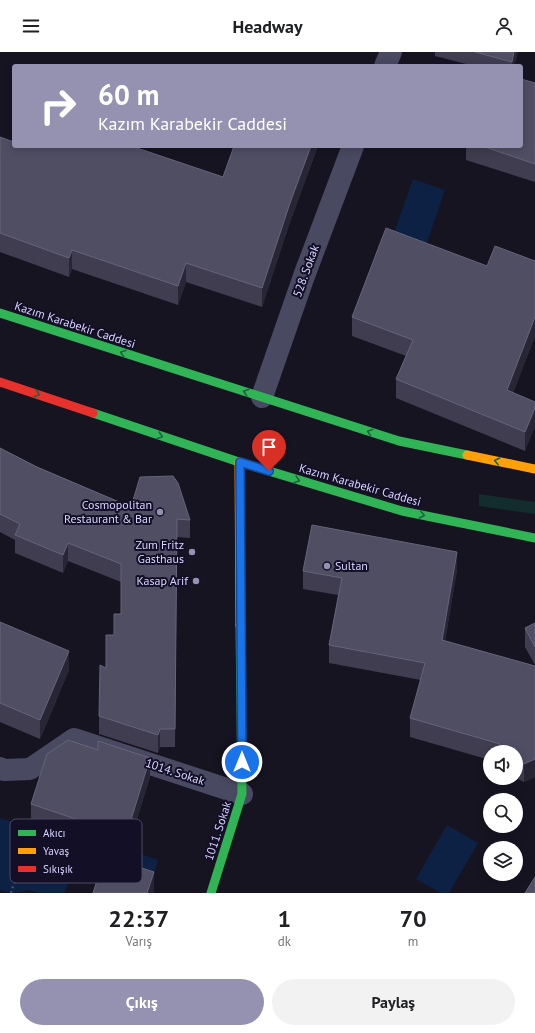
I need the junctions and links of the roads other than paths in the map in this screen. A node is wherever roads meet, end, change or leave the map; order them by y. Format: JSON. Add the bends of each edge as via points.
{"nodes":[{"id":1,"x":391,"y":52,"type":"edge"},
{"id":2,"x":386,"y":64,"type":"edge"},
{"id":3,"x":352,"y":148,"type":"edge"},
{"id":4,"x":0,"y":313,"type":"edge"},
{"id":5,"x":0,"y":382,"type":"edge"},
{"id":6,"x":262,"y":397,"type":"junction"},
{"id":7,"x":240,"y":462,"type":"junction"},
{"id":8,"x":535,"y":469,"type":"edge"},
{"id":9,"x":535,"y":538,"type":"edge"},
{"id":10,"x":0,"y":768,"type":"edge"},
{"id":11,"x":242,"y":794,"type":"junction"},
{"id":12,"x":211,"y":893,"type":"edge"}],
"edges":[{"from":1,"to":2,"type":"street"},
{"from":3,"to":6,"type":"street","name":"528. Sokak"},
{"from":6,"to":4,"type":"main road","name":"Kazım Karabekir Caddesi","one_way":true},
{"from":5,"to":7,"type":"main road","name":"Kazım Karabekir Caddesi","one_way":true},
{"from":8,"to":6,"type":"main road","name":"Kazım Karabekir Caddesi","one_way":true,"via":[[399,441]]},
{"from":7,"to":9,"type":"main road","name":"Kazım Karabekir Caddesi","one_way":true,"via":[[402,511]]},
{"from":7,"to":11,"type":"main road","name":"1011. Sokak"},
{"from":10,"to":11,"type":"street","name":"1014. Sokak","via":[[30,769],[74,738]]},
{"from":11,"to":12,"type":"main road","name":"1011. Sokak"}]}
